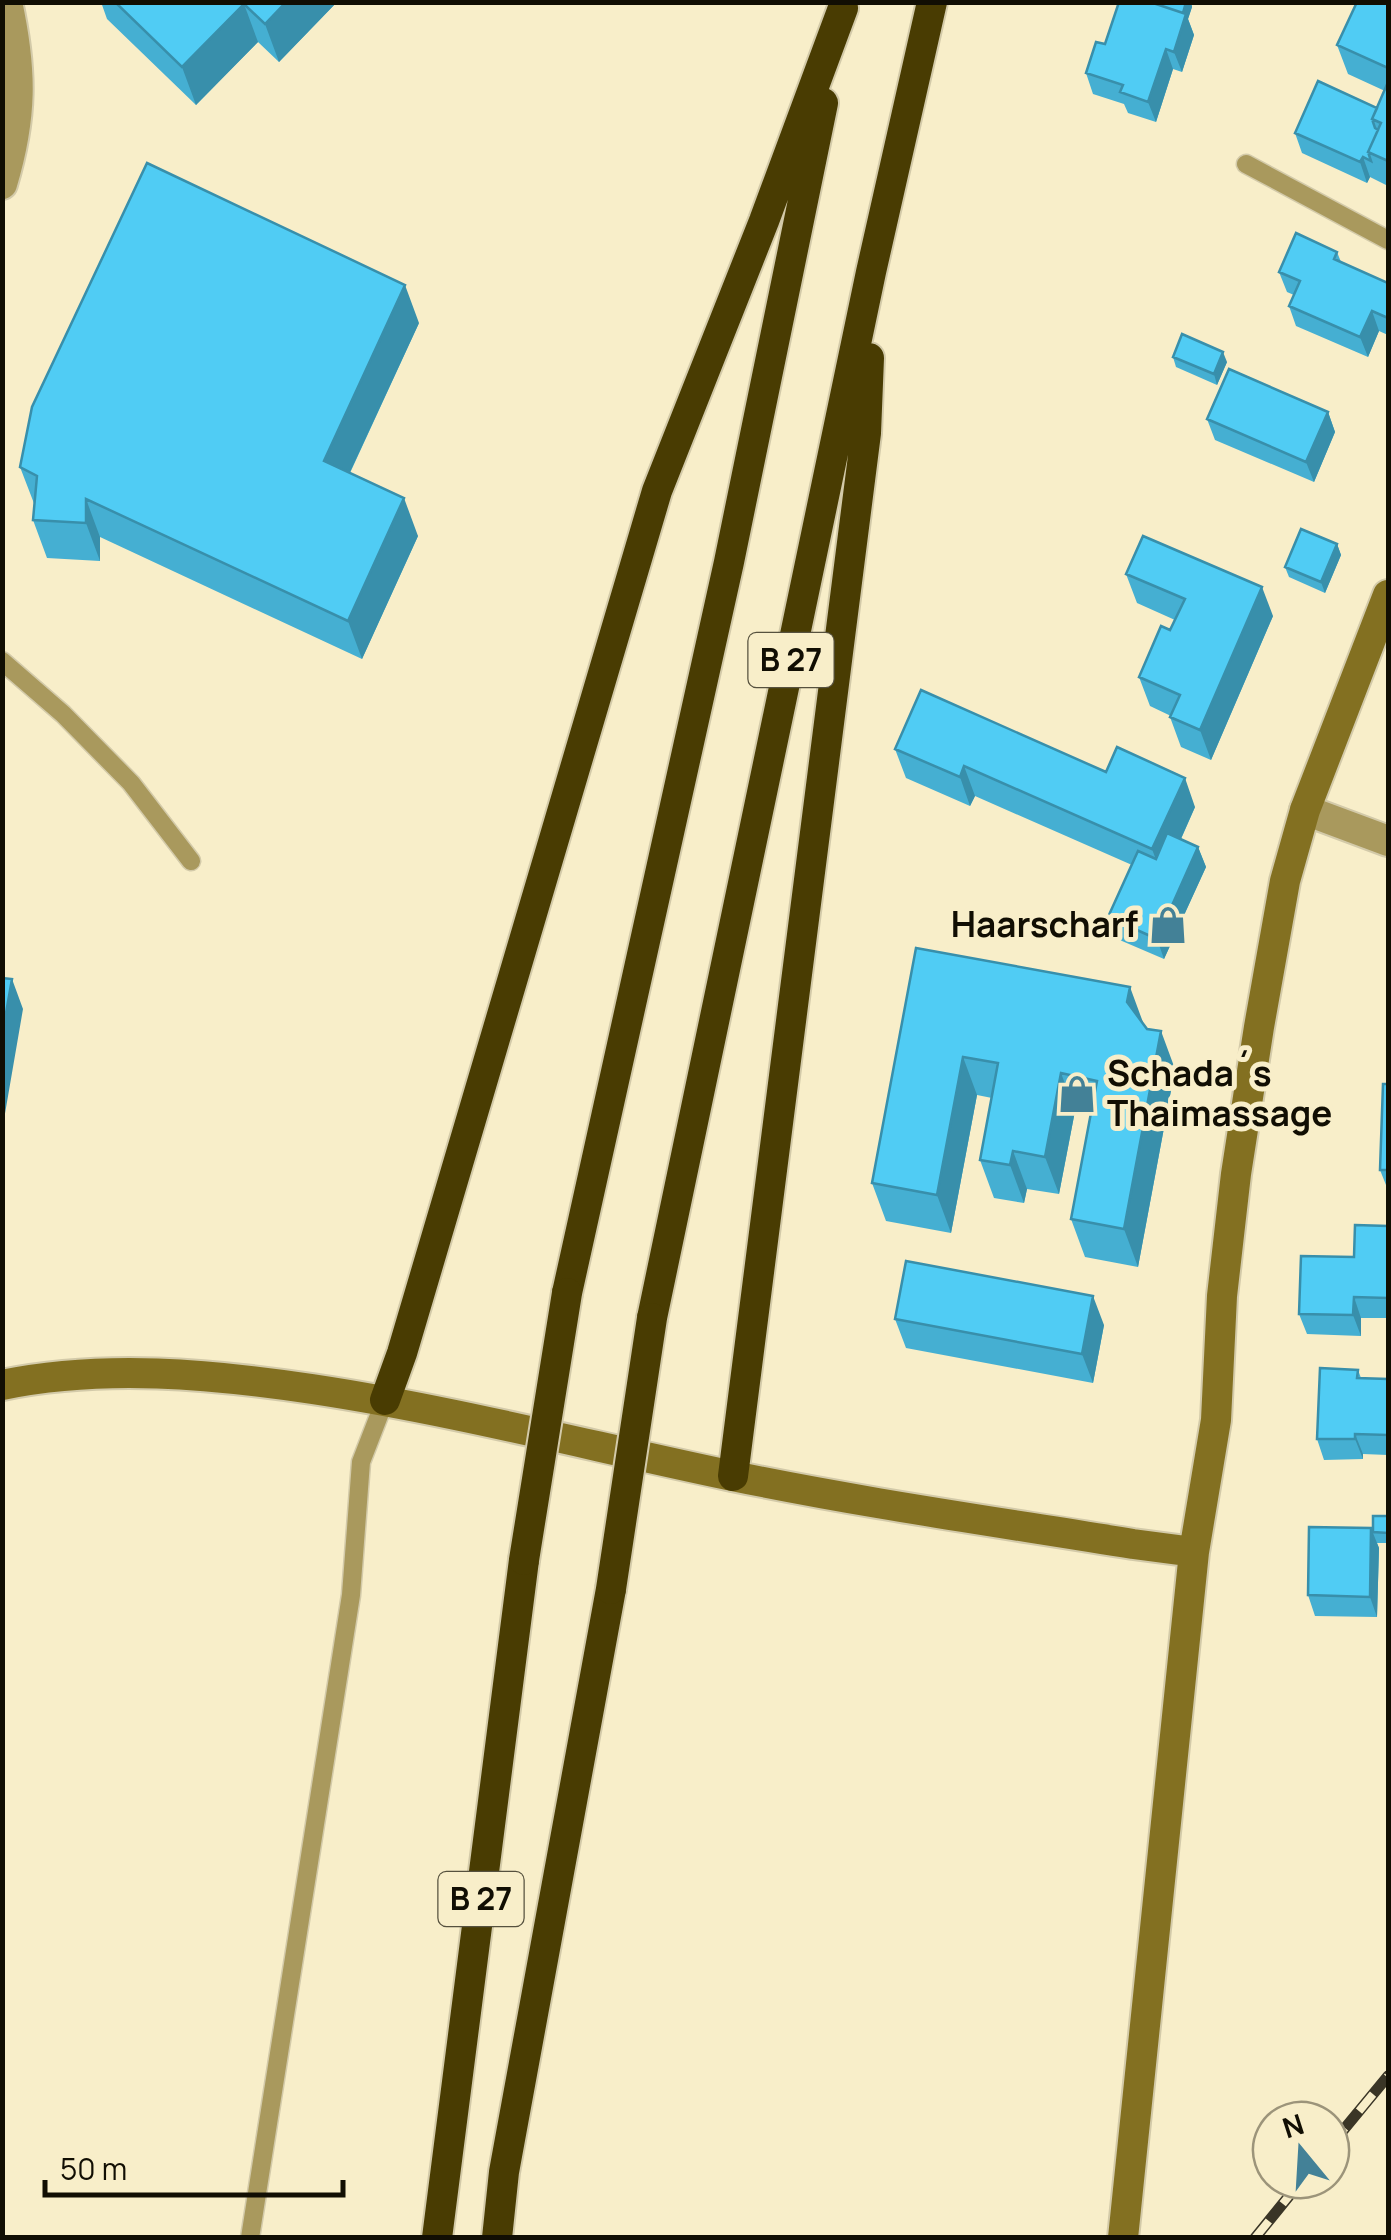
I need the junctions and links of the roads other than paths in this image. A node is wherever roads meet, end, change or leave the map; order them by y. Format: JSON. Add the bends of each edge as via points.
{"nodes":[{"id":1,"x":8,"y":2,"type":"edge"},
{"id":2,"x":932,"y":2,"type":"edge"},
{"id":3,"x":844,"y":5,"type":"edge"},
{"id":4,"x":1246,"y":164,"type":"dead end"},
{"id":5,"x":2,"y":184,"type":"edge"},
{"id":6,"x":1388,"y":240,"type":"edge"},
{"id":7,"x":872,"y":272,"type":"junction"},
{"id":8,"x":1388,"y":595,"type":"edge"},
{"id":9,"x":2,"y":662,"type":"edge"},
{"id":10,"x":1305,"y":810,"type":"junction"},
{"id":11,"x":1388,"y":841,"type":"edge"},
{"id":12,"x":191,"y":862,"type":"dead end"},
{"id":13,"x":2,"y":1386,"type":"edge"},
{"id":14,"x":385,"y":1400,"type":"junction"},
{"id":15,"x":733,"y":1476,"type":"junction"},
{"id":16,"x":1194,"y":1552,"type":"junction"},
{"id":17,"x":250,"y":2238,"type":"edge"},
{"id":18,"x":438,"y":2238,"type":"edge"},
{"id":19,"x":497,"y":2238,"type":"edge"},
{"id":20,"x":1122,"y":2238,"type":"edge"}],
"edges":[{"from":1,"to":5,"type":"street","via":[[19,118]]},
{"from":2,"to":7,"type":"highway","number":"B 27"},
{"from":3,"to":14,"type":"highway","via":[[657,492]]},
{"from":3,"to":18,"type":"highway","number":"B 27","bridge":true,"via":[[567,1293],[524,1560]]},
{"from":4,"to":6,"type":"lane"},
{"from":7,"to":15,"type":"highway","via":[[866,434]]},
{"from":7,"to":19,"type":"highway","number":"B 27","bridge":true,"via":[[652,1318]]},
{"from":8,"to":10,"type":"street"},
{"from":9,"to":12,"type":"lane","via":[[131,783]]},
{"from":10,"to":11,"type":"street"},
{"from":10,"to":16,"type":"street","via":[[1285,881],[1236,1174],[1216,1420]]},
{"from":13,"to":14,"type":"street","via":[[149,1373]]},
{"from":14,"to":15,"type":"street"},
{"from":14,"to":17,"type":"lane","via":[[361,1462],[351,1595]]},
{"from":15,"to":16,"type":"street"},
{"from":16,"to":20,"type":"street"}]}
